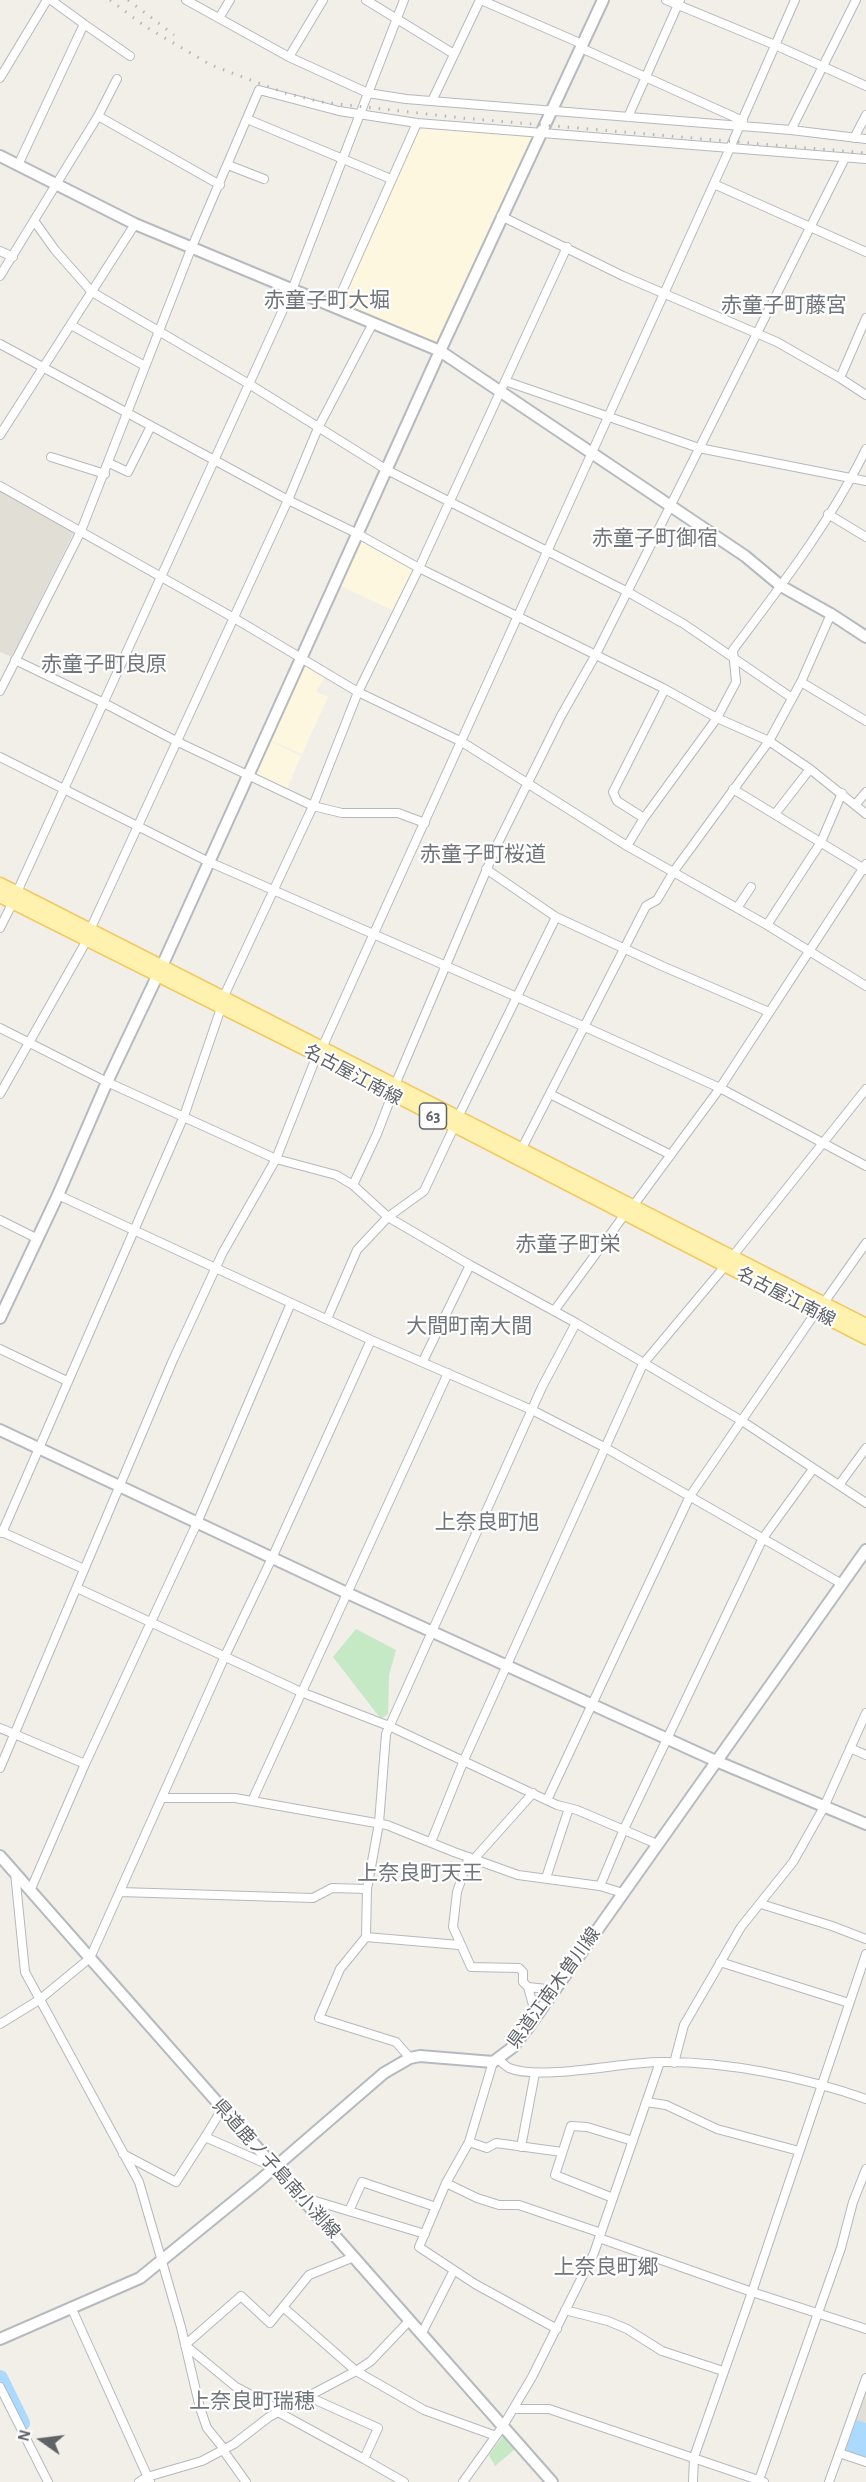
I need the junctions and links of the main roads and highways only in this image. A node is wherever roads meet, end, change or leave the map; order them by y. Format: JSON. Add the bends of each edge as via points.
{"nodes":[{"id":1,"x":0,"y":884,"type":"edge"},
{"id":2,"x":0,"y":896,"type":"edge"},
{"id":3,"x":15,"y":897,"type":"junction"},
{"id":4,"x":820,"y":1308,"type":"junction"},
{"id":5,"x":866,"y":1325,"type":"edge"},
{"id":6,"x":866,"y":1338,"type":"edge"}],
"edges":[{"from":1,"to":3,"type":"main road","name":"名古屋江南線","number":"63"},
{"from":2,"to":3,"type":"main road","name":"名古屋江南線","number":"63"},
{"from":3,"to":4,"type":"main road","name":"名古屋江南線","number":"63"},
{"from":4,"to":5,"type":"main road","name":"名古屋江南線","number":"63"},
{"from":4,"to":6,"type":"main road","name":"名古屋江南線","number":"63"}]}
